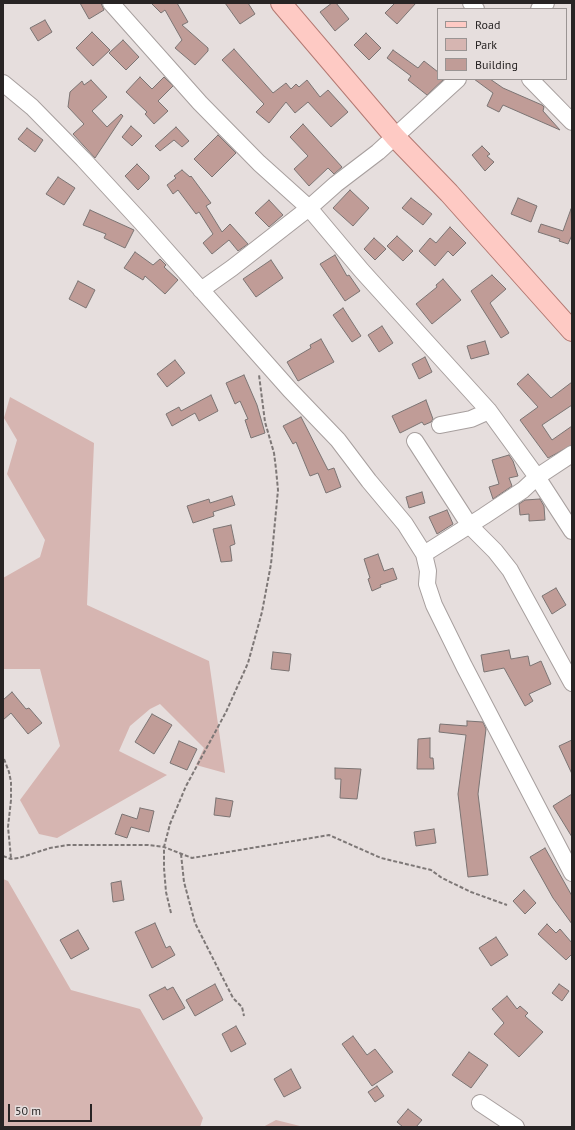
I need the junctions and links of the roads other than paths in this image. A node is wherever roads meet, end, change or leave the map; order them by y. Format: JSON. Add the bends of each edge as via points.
{"nodes":[{"id":1,"x":111,"y":3,"type":"edge"},
{"id":2,"x":281,"y":3,"type":"edge"},
{"id":3,"x":457,"y":80,"type":"edge"},
{"id":4,"x":531,"y":80,"type":"edge"},
{"id":5,"x":3,"y":83,"type":"edge"},
{"id":6,"x":572,"y":122,"type":"edge"},
{"id":7,"x":395,"y":138,"type":"junction"},
{"id":8,"x":309,"y":208,"type":"junction"},
{"id":9,"x":200,"y":290,"type":"junction"},
{"id":10,"x":572,"y":331,"type":"edge"},
{"id":11,"x":489,"y":411,"type":"junction"},
{"id":12,"x":440,"y":425,"type":"dead end"},
{"id":13,"x":414,"y":441,"type":"dead end"},
{"id":14,"x":572,"y":454,"type":"edge"},
{"id":15,"x":537,"y":477,"type":"junction"},
{"id":16,"x":470,"y":526,"type":"junction"},
{"id":17,"x":572,"y":531,"type":"edge"},
{"id":18,"x":424,"y":554,"type":"junction"},
{"id":19,"x":572,"y":683,"type":"edge"},
{"id":20,"x":572,"y":873,"type":"edge"},
{"id":21,"x":480,"y":1103,"type":"dead end"},
{"id":22,"x":516,"y":1127,"type":"edge"}],
"edges":[{"from":1,"to":8,"type":"street","via":[[205,108],[259,163]]},
{"from":2,"to":7,"type":"main road"},
{"from":3,"to":7,"type":"street"},
{"from":4,"to":6,"type":"street"},
{"from":5,"to":9,"type":"street","via":[[32,107],[83,159]]},
{"from":7,"to":8,"type":"street"},
{"from":7,"to":10,"type":"main road","via":[[449,193]]},
{"from":8,"to":9,"type":"street"},
{"from":8,"to":11,"type":"street","via":[[362,271]]},
{"from":9,"to":18,"type":"street","via":[[338,440],[405,524]]},
{"from":11,"to":12,"type":"street","via":[[471,419]]},
{"from":11,"to":15,"type":"street"},
{"from":13,"to":16,"type":"street"},
{"from":14,"to":15,"type":"street"},
{"from":15,"to":16,"type":"street","via":[[523,490]]},
{"from":15,"to":17,"type":"street"},
{"from":16,"to":18,"type":"street"},
{"from":16,"to":19,"type":"street","via":[[510,570]]},
{"from":18,"to":20,"type":"street","via":[[428,571],[427,584],[434,604]]},
{"from":21,"to":22,"type":"street"}]}
